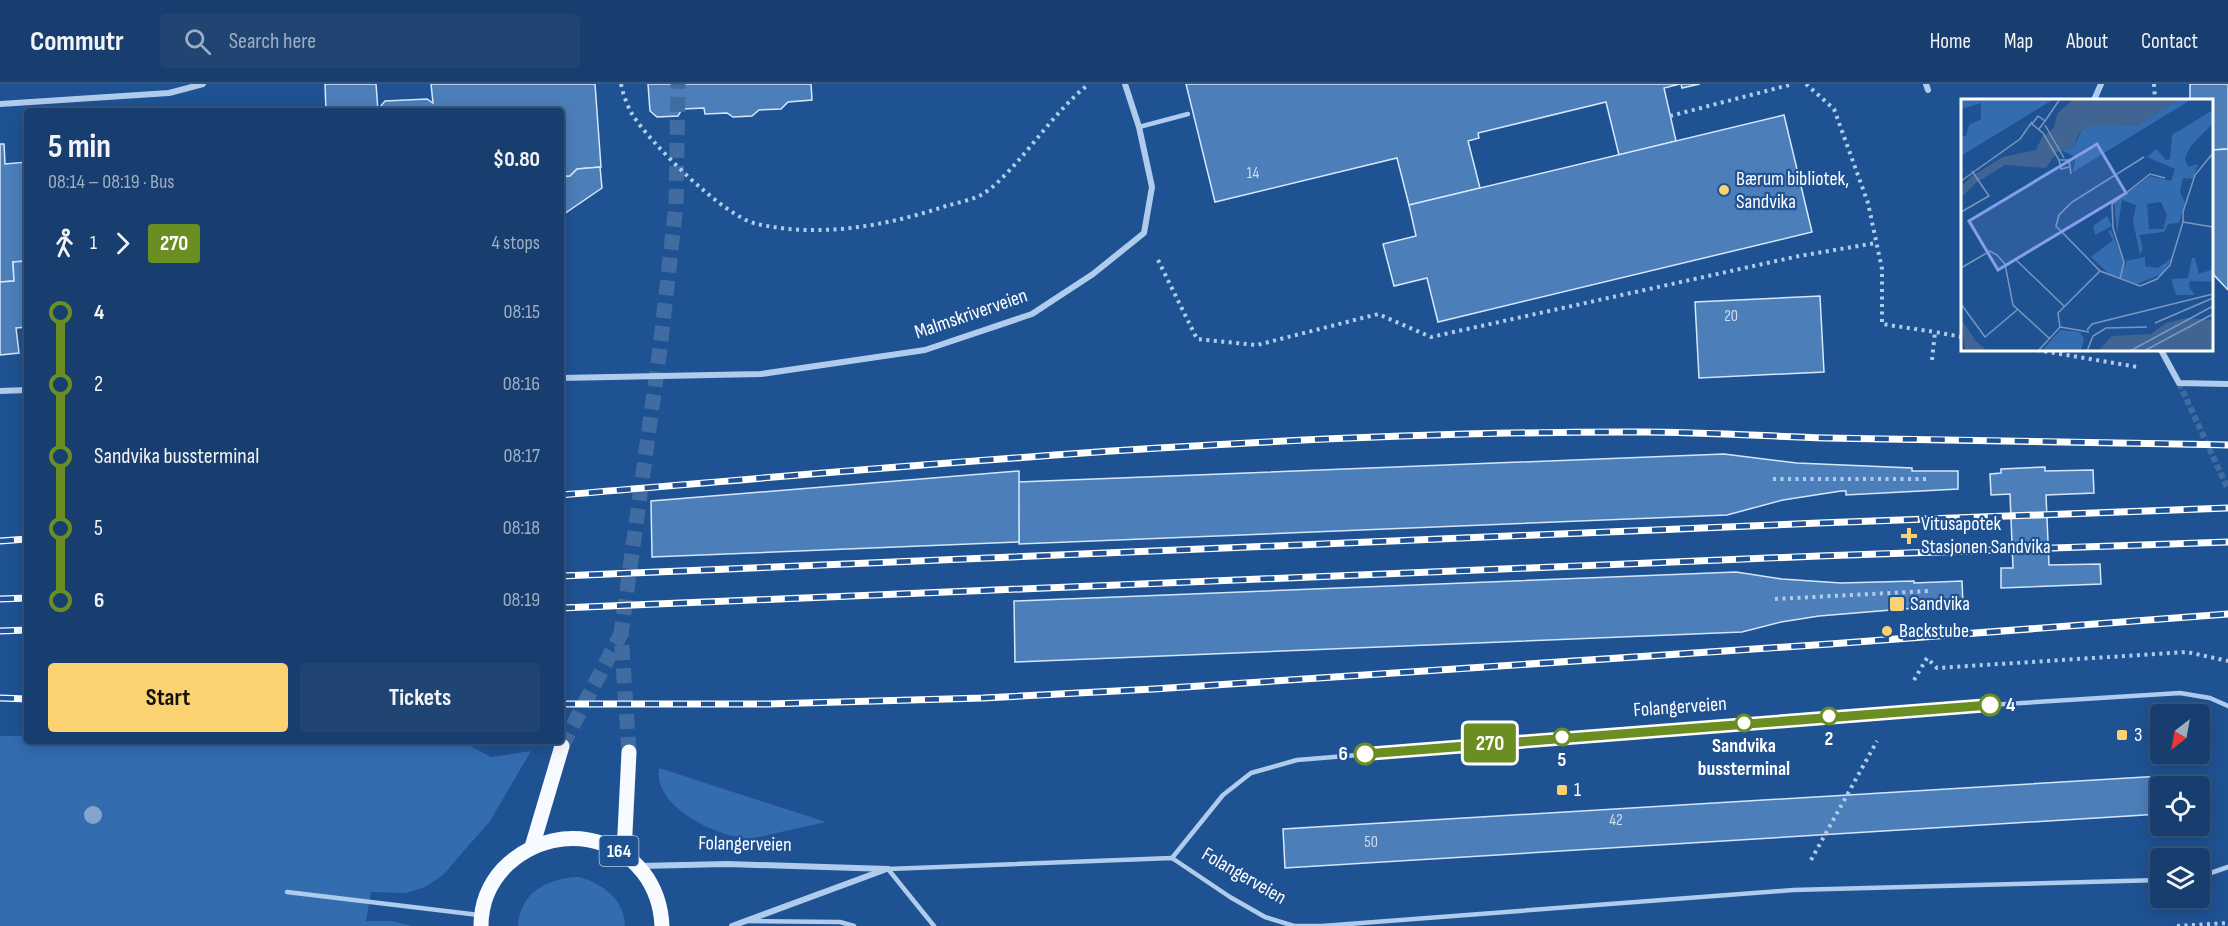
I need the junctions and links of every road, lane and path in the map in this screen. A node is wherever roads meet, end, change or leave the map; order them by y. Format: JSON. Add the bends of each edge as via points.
{"nodes":[{"id":1,"x":202,"y":84,"type":"edge"},
{"id":2,"x":621,"y":84,"type":"edge"},
{"id":3,"x":1089,"y":84,"type":"edge"},
{"id":4,"x":1125,"y":84,"type":"edge"},
{"id":5,"x":1793,"y":84,"type":"edge"},
{"id":6,"x":1806,"y":84,"type":"edge"},
{"id":7,"x":2101,"y":84,"type":"edge"},
{"id":8,"x":2154,"y":84,"type":"edge"},
{"id":9,"x":2094,"y":99,"type":"edge"},
{"id":10,"x":2155,"y":99,"type":"edge"},
{"id":11,"x":0,"y":104,"type":"edge"},
{"id":12,"x":1188,"y":114,"type":"dead end"},
{"id":13,"x":1670,"y":116,"type":"dead end"},
{"id":14,"x":1138,"y":127,"type":"junction"},
{"id":15,"x":1144,"y":233,"type":"junction"},
{"id":16,"x":1876,"y":243,"type":"junction"},
{"id":17,"x":1935,"y":332,"type":"junction"},
{"id":18,"x":1961,"y":337,"type":"edge"},
{"id":19,"x":2043,"y":351,"type":"edge"},
{"id":20,"x":2162,"y":351,"type":"edge"},
{"id":21,"x":1932,"y":360,"type":"dead end"},
{"id":22,"x":564,"y":378,"type":"edge"},
{"id":23,"x":2179,"y":383,"type":"junction"},
{"id":24,"x":2228,"y":384,"type":"edge"},
{"id":25,"x":24,"y":390,"type":"edge"},
{"id":26,"x":0,"y":391,"type":"edge"},
{"id":27,"x":1773,"y":479,"type":"dead end"},
{"id":28,"x":1929,"y":479,"type":"dead end"},
{"id":29,"x":1928,"y":591,"type":"dead end"},
{"id":30,"x":1775,"y":599,"type":"dead end"},
{"id":31,"x":2228,"y":662,"type":"edge"},
{"id":32,"x":2228,"y":706,"type":"edge"},
{"id":33,"x":1895,"y":711,"type":"junction"},
{"id":34,"x":562,"y":746,"type":"dead end"},
{"id":35,"x":629,"y":752,"type":"tunnel mouth"},
{"id":36,"x":531,"y":847,"type":"junction"},
{"id":37,"x":624,"y":853,"type":"junction"},
{"id":38,"x":1172,"y":858,"type":"junction"},
{"id":39,"x":637,"y":866,"type":"junction"},
{"id":40,"x":2228,"y":867,"type":"edge"},
{"id":41,"x":888,"y":868,"type":"junction"},
{"id":42,"x":2210,"y":873,"type":"edge"},
{"id":43,"x":2150,"y":880,"type":"edge"},
{"id":44,"x":1793,"y":890,"type":"junction"},
{"id":45,"x":286,"y":892,"type":"dead end"},
{"id":46,"x":481,"y":920,"type":"edge"},
{"id":47,"x":743,"y":921,"type":"junction"},
{"id":48,"x":2228,"y":923,"type":"edge"},
{"id":49,"x":662,"y":926,"type":"edge"},
{"id":50,"x":732,"y":926,"type":"edge"},
{"id":51,"x":854,"y":926,"type":"edge"},
{"id":52,"x":934,"y":926,"type":"edge"},
{"id":53,"x":2177,"y":926,"type":"edge"}],
"edges":[{"from":1,"to":11,"type":"street","via":[[169,93]]},
{"from":2,"to":3,"type":"path","via":[[641,127],[705,192],[756,224],[801,230],[884,223],[980,195],[1004,177]]},
{"from":4,"to":14,"type":"street"},
{"from":5,"to":13,"type":"path"},
{"from":6,"to":16,"type":"path","via":[[1834,109],[1868,203]]},
{"from":7,"to":9,"type":"street"},
{"from":8,"to":10,"type":"path"},
{"from":12,"to":14,"type":"lane"},
{"from":14,"to":15,"type":"street","via":[[1152,187]]},
{"from":15,"to":16,"type":"path","via":[[1197,339],[1257,345],[1378,314],[1431,337],[1799,256]]},
{"from":15,"to":22,"type":"street","name":"Malmskriverveien","via":[[1093,274],[1032,314],[925,350],[761,374]]},
{"from":16,"to":17,"type":"path","via":[[1882,269],[1882,324]]},
{"from":17,"to":18,"type":"path"},
{"from":17,"to":21,"type":"path"},
{"from":19,"to":23,"type":"path","via":[[2135,366]]},
{"from":20,"to":23,"type":"street"},
{"from":23,"to":24,"type":"street"},
{"from":25,"to":26,"type":"street"},
{"from":27,"to":28,"type":"path"},
{"from":29,"to":30,"type":"path"},
{"from":31,"to":33,"type":"path","via":[[2187,652],[1937,668],[1927,658]]},
{"from":32,"to":33,"type":"lane","name":"Folangerveien","via":[[2210,698],[2180,693]]},
{"from":33,"to":38,"type":"lane","name":"Folangerveien","via":[[1297,760],[1251,773],[1223,795]]},
{"from":33,"to":44,"type":"path"},
{"from":34,"to":36,"type":"main road"},
{"from":35,"to":37,"type":"main road","number":"164"},
{"from":36,"to":37,"type":"main road","number":"164","via":[[558,838],[581,838]]},
{"from":36,"to":46,"type":"main road","number":"164","via":[[495,878]]},
{"from":37,"to":39,"type":"main road","number":"164"},
{"from":38,"to":41,"type":"lane","name":"Folangerveien"},
{"from":38,"to":44,"type":"lane","name":"Folangerveien","via":[[1265,917],[1294,926]]},
{"from":39,"to":41,"type":"street","name":"Folangerveien"},
{"from":39,"to":49,"type":"main road","number":"164","via":[[655,895]]},
{"from":40,"to":42,"type":"lane"},
{"from":41,"to":47,"type":"street"},
{"from":41,"to":52,"type":"lane"},
{"from":43,"to":44,"type":"lane","name":"Folangerveien"},
{"from":45,"to":46,"type":"lane"},
{"from":47,"to":50,"type":"street"},
{"from":47,"to":51,"type":"lane","via":[[840,922]]},
{"from":48,"to":53,"type":"path"}]}
